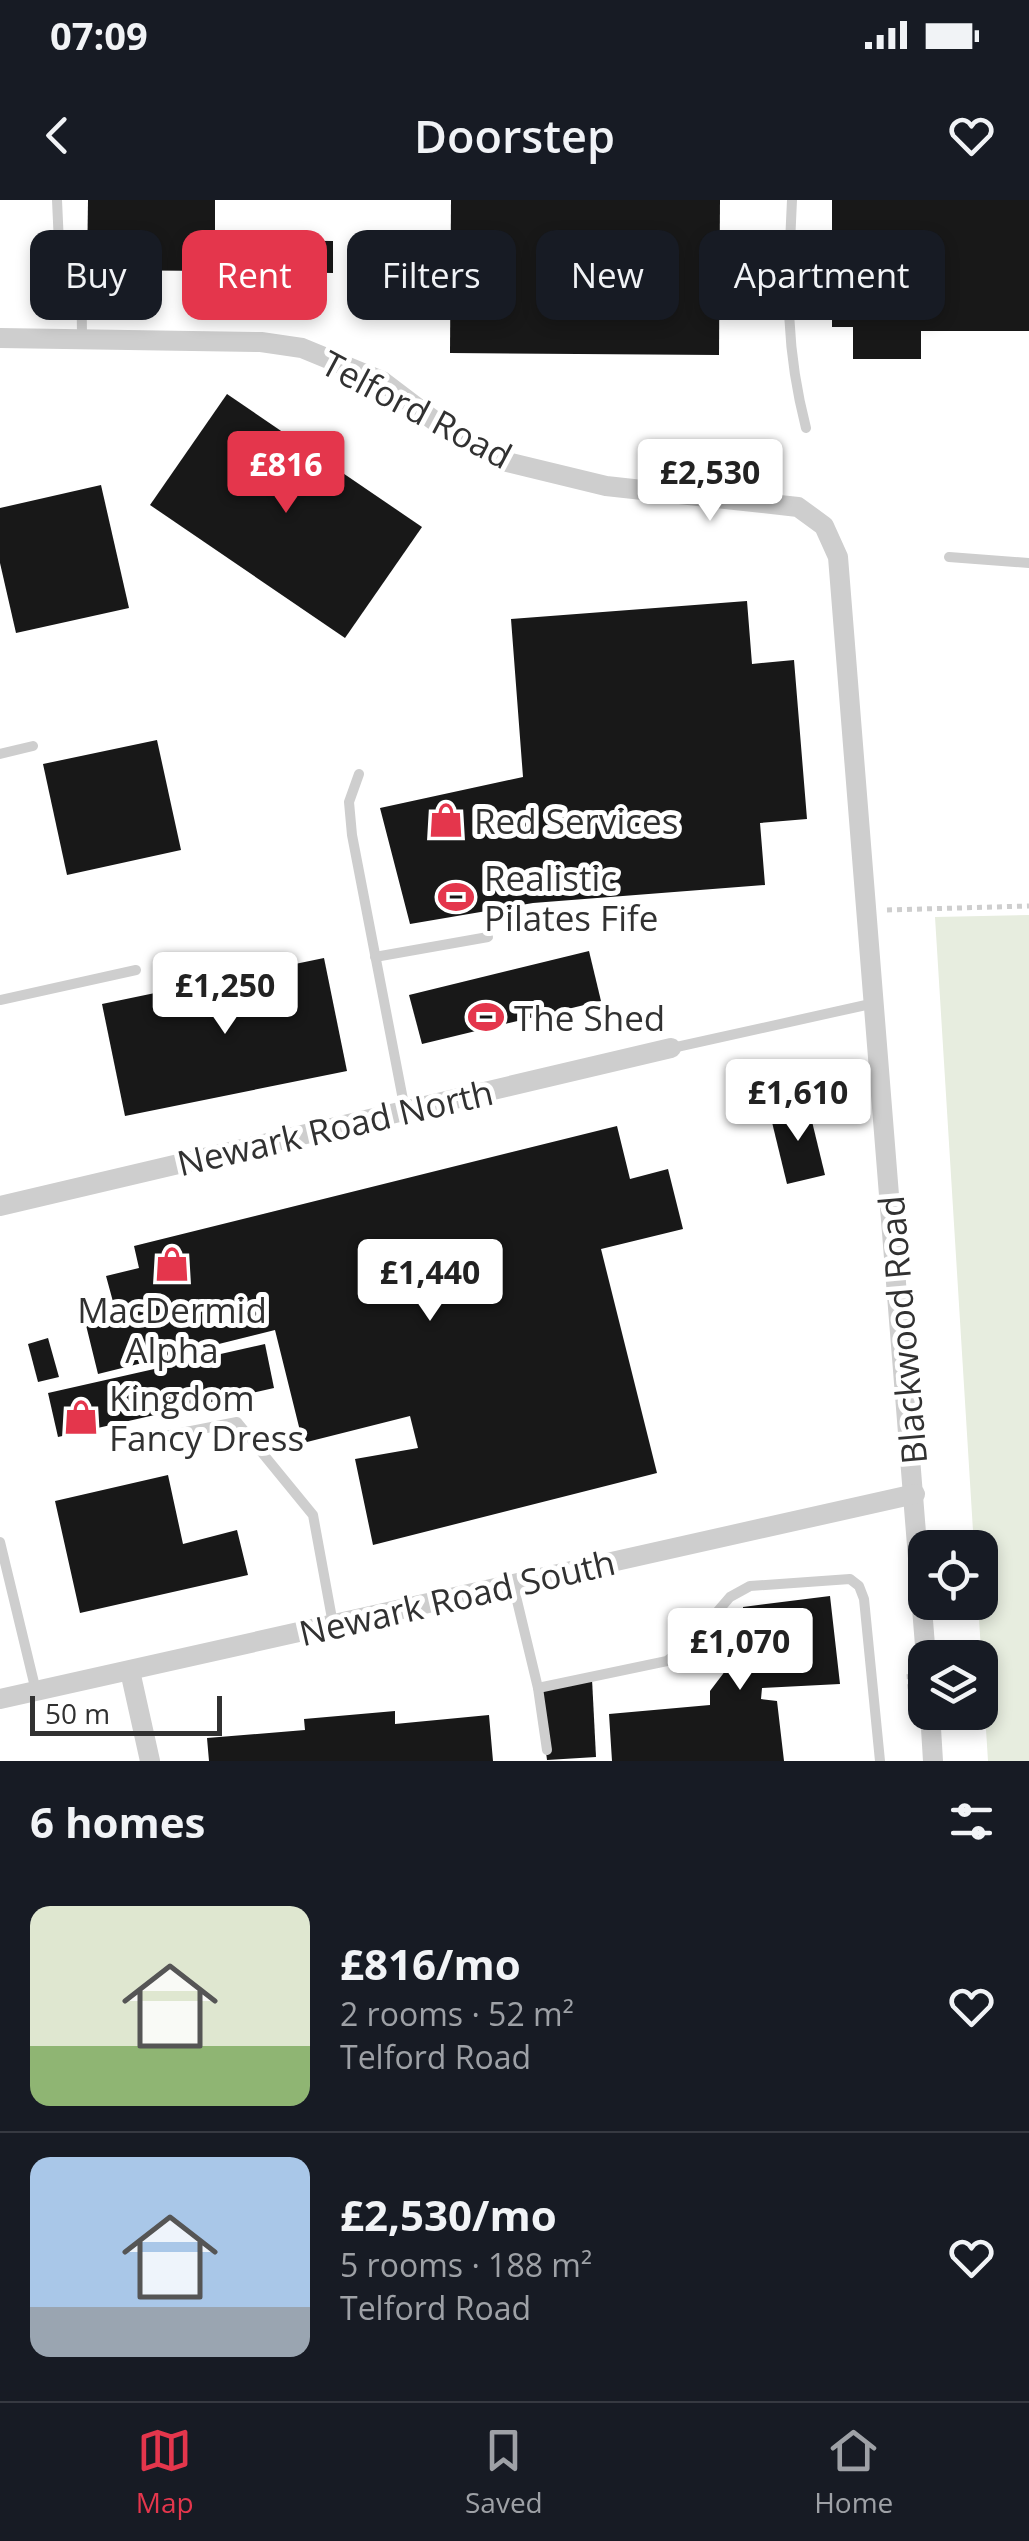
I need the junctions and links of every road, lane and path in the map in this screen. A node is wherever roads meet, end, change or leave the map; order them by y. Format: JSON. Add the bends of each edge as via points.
{"nodes":[{"id":1,"x":57,"y":200,"type":"edge"},
{"id":2,"x":792,"y":200,"type":"edge"},
{"id":3,"x":0,"y":338,"type":"edge"},
{"id":4,"x":82,"y":338,"type":"junction"},
{"id":5,"x":806,"y":428,"type":"dead end"},
{"id":6,"x":949,"y":557,"type":"dead end"},
{"id":7,"x":1029,"y":563,"type":"edge"},
{"id":8,"x":839,"y":584,"type":"joint"},
{"id":9,"x":33,"y":746,"type":"dead end"},
{"id":10,"x":0,"y":754,"type":"edge"},
{"id":11,"x":359,"y":774,"type":"dead end"},
{"id":12,"x":1029,"y":906,"type":"edge"},
{"id":13,"x":868,"y":910,"type":"junction"},
{"id":14,"x":488,"y":936,"type":"dead end"},
{"id":15,"x":375,"y":957,"type":"junction"},
{"id":16,"x":136,"y":970,"type":"dead end"},
{"id":17,"x":0,"y":1000,"type":"edge"},
{"id":18,"x":876,"y":1003,"type":"junction"},
{"id":19,"x":671,"y":1048,"type":"joint"},
{"id":20,"x":405,"y":1111,"type":"junction"},
{"id":21,"x":0,"y":1206,"type":"edge"},
{"id":22,"x":130,"y":1443,"type":"dead end"},
{"id":23,"x":915,"y":1494,"type":"junction"},
{"id":24,"x":0,"y":1542,"type":"edge"},
{"id":25,"x":513,"y":1584,"type":"junction"},
{"id":26,"x":333,"y":1624,"type":"junction"},
{"id":27,"x":925,"y":1640,"type":"edge"},
{"id":28,"x":130,"y":1672,"type":"junction"},
{"id":29,"x":538,"y":1688,"type":"junction"},
{"id":30,"x":36,"y":1691,"type":"junction"},
{"id":31,"x":0,"y":1699,"type":"edge"},
{"id":32,"x":931,"y":1730,"type":"edge"},
{"id":33,"x":547,"y":1750,"type":"dead end"},
{"id":34,"x":150,"y":1761,"type":"edge"},
{"id":35,"x":880,"y":1761,"type":"edge"},
{"id":36,"x":933,"y":1761,"type":"edge"}],
"edges":[{"from":1,"to":4,"type":"lane","via":[[59,244],[81,244]]},
{"from":2,"to":5,"type":"lane","via":[[789,363]]},
{"from":3,"to":4,"type":"street","name":"Telford Road"},
{"from":4,"to":8,"type":"street","name":"Telford Road","via":[[302,348],[382,381],[499,460],[606,486],[798,507],[831,535]]},
{"from":6,"to":7,"type":"lane"},
{"from":8,"to":13,"type":"street","name":"Blackwood Road"},
{"from":9,"to":10,"type":"lane"},
{"from":11,"to":15,"type":"lane","via":[[349,802]]},
{"from":12,"to":13,"type":"path"},
{"from":13,"to":18,"type":"street","name":"Blackwood Road"},
{"from":14,"to":15,"type":"lane"},
{"from":15,"to":20,"type":"lane"},
{"from":16,"to":17,"type":"lane"},
{"from":18,"to":19,"type":"lane"},
{"from":18,"to":23,"type":"street","name":"Blackwood Road"},
{"from":19,"to":20,"type":"street","name":"Newark Road North"},
{"from":20,"to":21,"type":"street","name":"Newark Road North"},
{"from":22,"to":26,"type":"lane","via":[[238,1422],[314,1514]]},
{"from":23,"to":25,"type":"street","name":"Newark Road South"},
{"from":23,"to":27,"type":"street","name":"Blackwood Road"},
{"from":24,"to":30,"type":"lane"},
{"from":25,"to":26,"type":"street","name":"Newark Road South"},
{"from":25,"to":29,"type":"lane"},
{"from":26,"to":28,"type":"street","name":"Newark Road South"},
{"from":28,"to":30,"type":"street","name":"Newark Road South"},
{"from":28,"to":34,"type":"street"},
{"from":29,"to":33,"type":"lane"},
{"from":29,"to":35,"type":"lane","via":[[667,1661],[730,1597],[750,1586],[839,1576],[859,1586],[864,1599]]},
{"from":30,"to":31,"type":"street","name":"Newark Road South"},
{"from":32,"to":36,"type":"street"}]}
